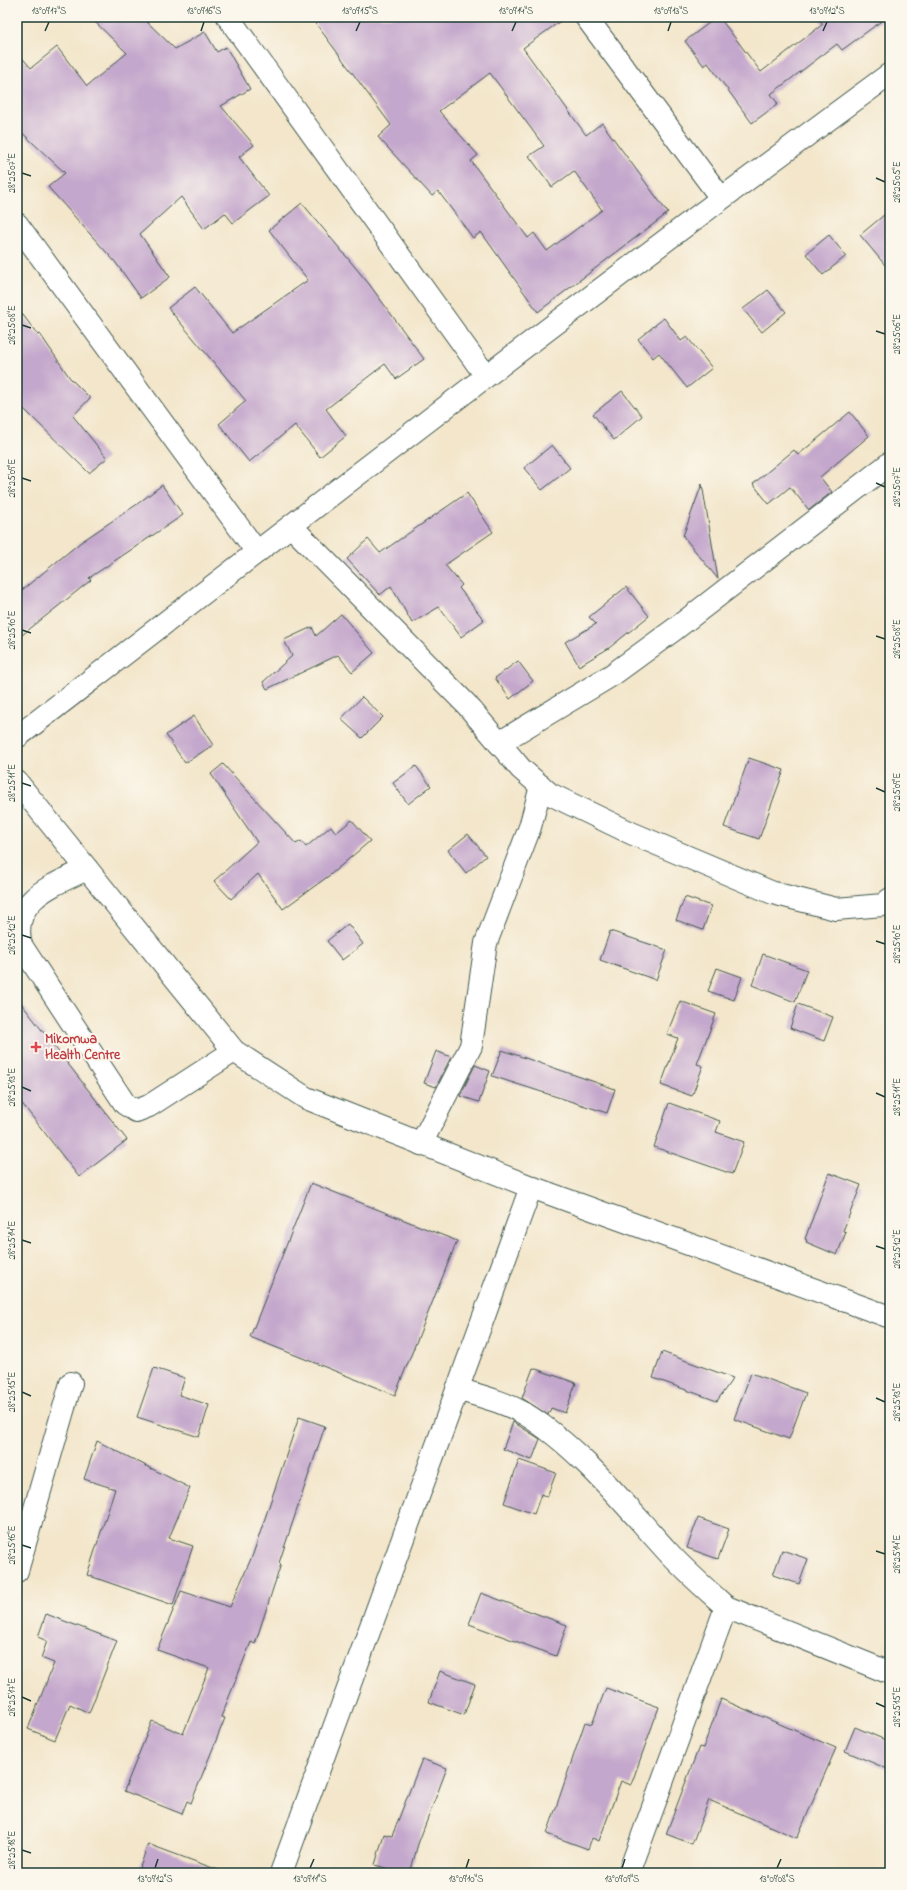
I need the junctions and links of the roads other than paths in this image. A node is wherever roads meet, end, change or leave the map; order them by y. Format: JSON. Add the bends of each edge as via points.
{"nodes":[{"id":1,"x":228,"y":17,"type":"edge"},
{"id":2,"x":586,"y":17,"type":"edge"},
{"id":3,"x":890,"y":74,"type":"edge"},
{"id":4,"x":721,"y":198,"type":"junction"},
{"id":5,"x":17,"y":224,"type":"edge"},
{"id":6,"x":486,"y":376,"type":"junction"},
{"id":7,"x":890,"y":463,"type":"edge"},
{"id":8,"x":292,"y":527,"type":"junction"},
{"id":9,"x":257,"y":552,"type":"junction"},
{"id":10,"x":17,"y":737,"type":"edge"},
{"id":11,"x":499,"y":743,"type":"junction"},
{"id":12,"x":17,"y":782,"type":"edge"},
{"id":13,"x":541,"y":786,"type":"junction"},
{"id":14,"x":87,"y":869,"type":"junction"},
{"id":15,"x":890,"y":899,"type":"edge"},
{"id":16,"x":234,"y":1051,"type":"junction"},
{"id":17,"x":421,"y":1144,"type":"junction"},
{"id":18,"x":531,"y":1187,"type":"junction"},
{"id":19,"x":890,"y":1317,"type":"edge"},
{"id":20,"x":71,"y":1383,"type":"dead end"},
{"id":21,"x":457,"y":1389,"type":"junction"},
{"id":22,"x":17,"y":1570,"type":"edge"},
{"id":23,"x":726,"y":1607,"type":"junction"},
{"id":24,"x":890,"y":1673,"type":"edge"},
{"id":25,"x":281,"y":1873,"type":"edge"},
{"id":26,"x":629,"y":1873,"type":"edge"}],
"edges":[{"from":1,"to":6,"type":"street"},
{"from":2,"to":4,"type":"street"},
{"from":3,"to":4,"type":"street"},
{"from":4,"to":6,"type":"street"},
{"from":5,"to":9,"type":"street"},
{"from":6,"to":8,"type":"street"},
{"from":7,"to":11,"type":"street","via":[[612,675]]},
{"from":8,"to":9,"type":"street"},
{"from":8,"to":11,"type":"street","via":[[467,705]]},
{"from":9,"to":10,"type":"street"},
{"from":11,"to":13,"type":"street","via":[[521,769]]},
{"from":12,"to":14,"type":"street"},
{"from":13,"to":15,"type":"street","via":[[550,794],[631,833],[773,893],[836,909],[883,905]]},
{"from":13,"to":17,"type":"street","via":[[530,827],[486,943],[471,1046]]},
{"from":14,"to":16,"type":"street"},
{"from":14,"to":16,"type":"street","via":[[31,900],[22,912],[18,933],[21,945],[125,1104],[136,1111],[149,1106]]},
{"from":16,"to":17,"type":"street","via":[[306,1098]]},
{"from":17,"to":18,"type":"street"},
{"from":18,"to":19,"type":"street"},
{"from":18,"to":21,"type":"street"},
{"from":20,"to":22,"type":"street"},
{"from":21,"to":23,"type":"street","via":[[525,1414],[561,1441],[616,1494],[668,1553]]},
{"from":21,"to":25,"type":"street"},
{"from":23,"to":24,"type":"street"},
{"from":23,"to":26,"type":"street"}]}
